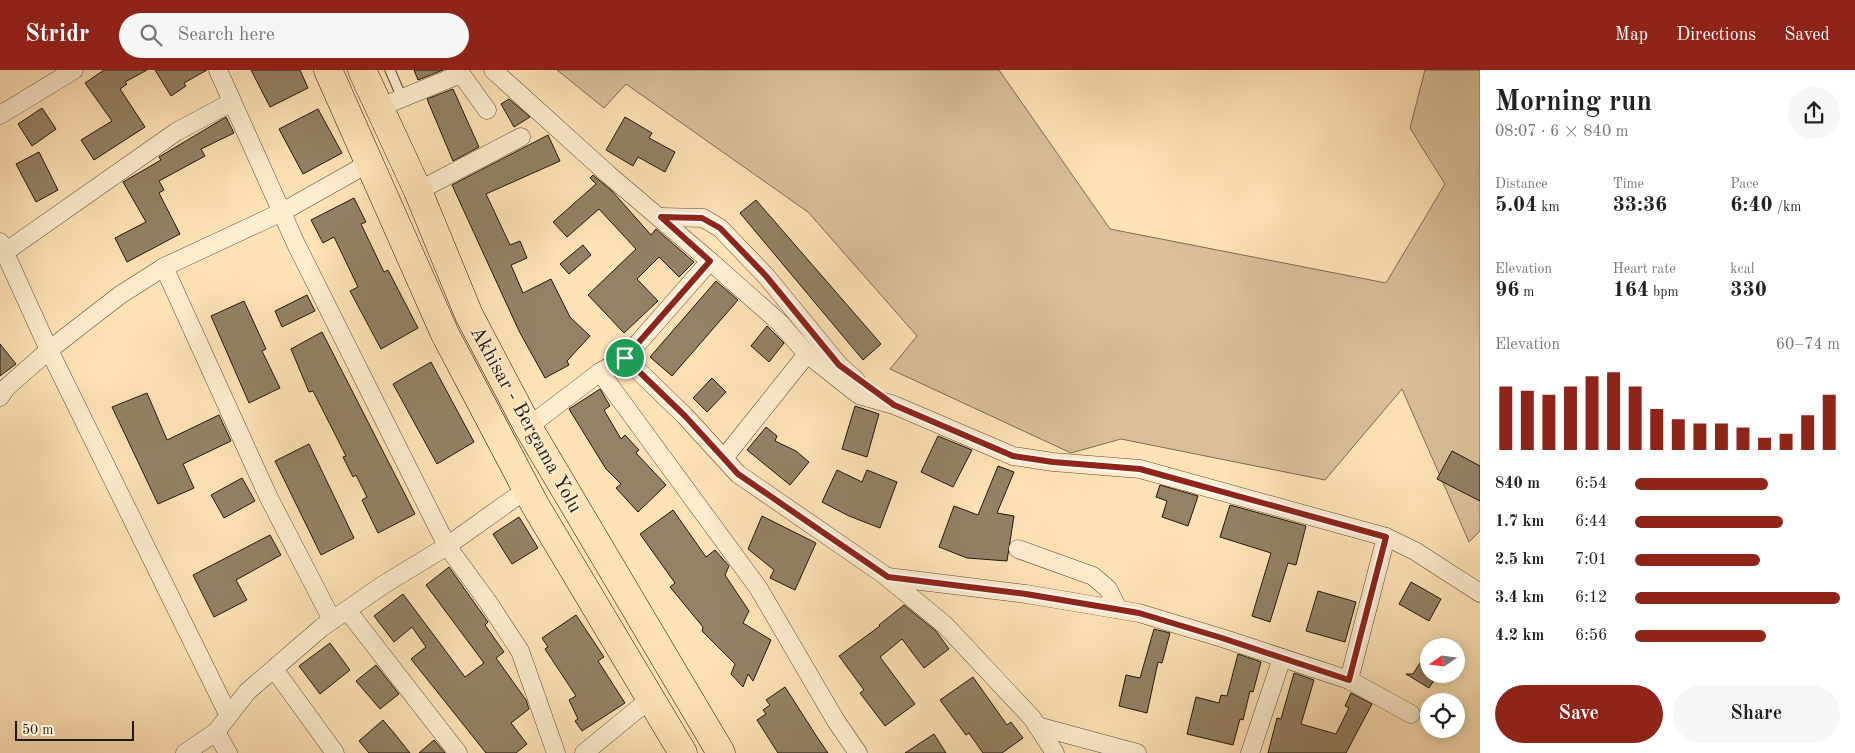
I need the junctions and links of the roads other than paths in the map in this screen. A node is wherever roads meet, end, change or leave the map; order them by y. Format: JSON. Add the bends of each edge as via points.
{"nodes":[{"id":1,"x":74,"y":70,"type":"edge"},
{"id":2,"x":218,"y":70,"type":"edge"},
{"id":3,"x":328,"y":70,"type":"edge"},
{"id":4,"x":362,"y":70,"type":"edge"},
{"id":5,"x":390,"y":70,"type":"edge"},
{"id":6,"x":493,"y":70,"type":"edge"},
{"id":7,"x":232,"y":102,"type":"junction"},
{"id":8,"x":390,"y":103,"type":"junction"},
{"id":9,"x":487,"y":110,"type":"dead end"},
{"id":10,"x":0,"y":115,"type":"edge"},
{"id":11,"x":521,"y":137,"type":"dead end"},
{"id":12,"x":369,"y":163,"type":"junction"},
{"id":13,"x":418,"y":191,"type":"junction"},
{"id":14,"x":282,"y":212,"type":"junction"},
{"id":15,"x":661,"y":217,"type":"junction"},
{"id":16,"x":2,"y":247,"type":"edge"},
{"id":17,"x":710,"y":261,"type":"junction"},
{"id":18,"x":164,"y":267,"type":"junction"},
{"id":19,"x":49,"y":350,"type":"junction"},
{"id":20,"x":806,"y":354,"type":"junction"},
{"id":21,"x":625,"y":358,"type":"junction"},
{"id":22,"x":600,"y":372,"type":"junction"},
{"id":23,"x":0,"y":397,"type":"edge"},
{"id":24,"x":894,"y":405,"type":"junction"},
{"id":25,"x":528,"y":427,"type":"junction"},
{"id":26,"x":724,"y":458,"type":"junction"},
{"id":27,"x":527,"y":489,"type":"junction"},
{"id":28,"x":1386,"y":537,"type":"junction"},
{"id":29,"x":448,"y":546,"type":"junction"},
{"id":30,"x":1018,"y":550,"type":"dead end"},
{"id":31,"x":888,"y":577,"type":"junction"},
{"id":32,"x":1480,"y":593,"type":"edge"},
{"id":33,"x":1118,"y":609,"type":"junction"},
{"id":34,"x":347,"y":610,"type":"junction"},
{"id":35,"x":332,"y":620,"type":"junction"},
{"id":36,"x":1282,"y":658,"type":"junction"},
{"id":37,"x":274,"y":669,"type":"junction"},
{"id":38,"x":1349,"y":680,"type":"junction"},
{"id":39,"x":650,"y":699,"type":"junction"},
{"id":40,"x":228,"y":714,"type":"junction"},
{"id":41,"x":1411,"y":714,"type":"dead end"},
{"id":42,"x":1037,"y":726,"type":"junction"},
{"id":43,"x":216,"y":732,"type":"junction"},
{"id":44,"x":186,"y":753,"type":"edge"},
{"id":45,"x":228,"y":753,"type":"edge"},
{"id":46,"x":335,"y":753,"type":"edge"},
{"id":47,"x":458,"y":753,"type":"edge"},
{"id":48,"x":556,"y":753,"type":"edge"},
{"id":49,"x":584,"y":753,"type":"edge"},
{"id":50,"x":683,"y":753,"type":"edge"},
{"id":51,"x":721,"y":753,"type":"edge"},
{"id":52,"x":858,"y":753,"type":"edge"},
{"id":53,"x":1055,"y":753,"type":"edge"},
{"id":54,"x":1137,"y":753,"type":"edge"},
{"id":55,"x":1250,"y":753,"type":"edge"}],
"edges":[{"from":1,"to":10,"type":"street"},
{"from":2,"to":7,"type":"street"},
{"from":3,"to":12,"type":"main road","name":"Akhisar - Bergama Yolu"},
{"from":4,"to":8,"type":"main road","name":"Akhisar - Bergama Yolu"},
{"from":5,"to":8,"type":"lane"},
{"from":6,"to":15,"type":"street","via":[[609,175]]},
{"from":7,"to":14,"type":"street"},
{"from":7,"to":16,"type":"street","via":[[176,132]]},
{"from":8,"to":9,"type":"street","via":[[461,74]]},
{"from":8,"to":13,"type":"main road","name":"Akhisar - Bergama Yolu"},
{"from":11,"to":13,"type":"street"},
{"from":12,"to":14,"type":"street"},
{"from":12,"to":27,"type":"main road","name":"Akhisar - Bergama Yolu","via":[[445,334]]},
{"from":13,"to":25,"type":"main road","name":"Akhisar - Bergama Yolu","via":[[469,315]]},
{"from":14,"to":18,"type":"street"},
{"from":14,"to":29,"type":"street"},
{"from":15,"to":17,"type":"street"},
{"from":15,"to":24,"type":"street","via":[[702,218],[720,228],[779,290],[839,365]]},
{"from":16,"to":19,"type":"street"},
{"from":17,"to":20,"type":"street","via":[[780,323]]},
{"from":17,"to":21,"type":"street"},
{"from":18,"to":19,"type":"street","via":[[120,295]]},
{"from":18,"to":35,"type":"street","via":[[268,496]]},
{"from":19,"to":23,"type":"street"},
{"from":19,"to":40,"type":"street"},
{"from":20,"to":24,"type":"street","via":[[859,395]]},
{"from":20,"to":26,"type":"street"},
{"from":21,"to":22,"type":"street"},
{"from":21,"to":26,"type":"street"},
{"from":22,"to":25,"type":"street"},
{"from":22,"to":52,"type":"street","via":[[760,589]]},
{"from":24,"to":28,"type":"street","via":[[1013,456],[1140,469]]},
{"from":25,"to":51,"type":"main road","name":"Akhisar - Bergama Yolu"},
{"from":26,"to":31,"type":"street","via":[[738,474]]},
{"from":27,"to":29,"type":"street"},
{"from":27,"to":39,"type":"main road","name":"Akhisar - Bergama Yolu"},
{"from":28,"to":32,"type":"street","via":[[1415,550]]},
{"from":28,"to":38,"type":"street"},
{"from":29,"to":34,"type":"street"},
{"from":29,"to":48,"type":"street","via":[[520,651]]},
{"from":30,"to":33,"type":"street","via":[[1093,576],[1108,589]]},
{"from":31,"to":33,"type":"street"},
{"from":31,"to":42,"type":"street","via":[[945,625]]},
{"from":33,"to":36,"type":"street"},
{"from":34,"to":35,"type":"street"},
{"from":34,"to":47,"type":"street"},
{"from":35,"to":37,"type":"street"},
{"from":36,"to":38,"type":"street"},
{"from":36,"to":55,"type":"street"},
{"from":37,"to":40,"type":"street"},
{"from":37,"to":46,"type":"street"},
{"from":38,"to":41,"type":"street"},
{"from":39,"to":49,"type":"street"},
{"from":39,"to":50,"type":"main road","name":"Akhisar - Bergama Yolu"},
{"from":40,"to":43,"type":"street"},
{"from":42,"to":53,"type":"street"},
{"from":42,"to":54,"type":"street"},
{"from":43,"to":44,"type":"street"},
{"from":43,"to":45,"type":"street"}]}
